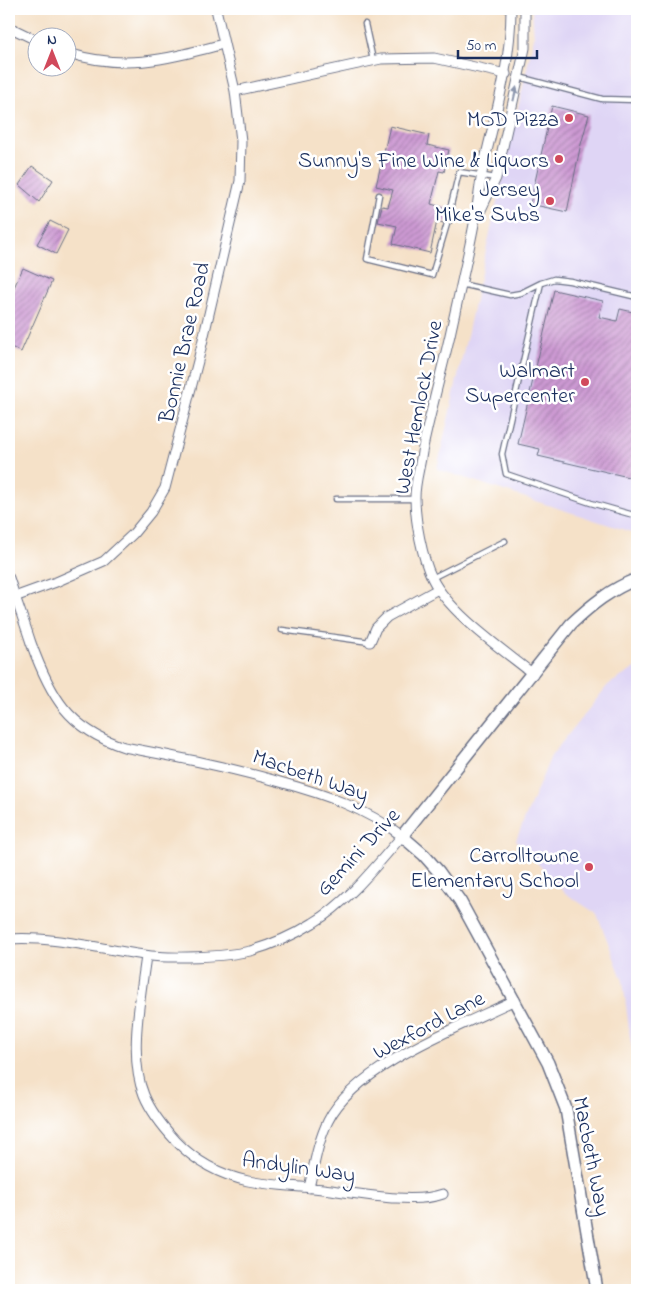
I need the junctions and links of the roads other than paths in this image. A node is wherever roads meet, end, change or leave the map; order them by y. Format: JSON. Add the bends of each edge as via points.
{"nodes":[{"id":1,"x":216,"y":9,"type":"edge"},
{"id":2,"x":512,"y":9,"type":"edge"},
{"id":3,"x":525,"y":9,"type":"edge"},
{"id":4,"x":366,"y":24,"type":"dead end"},
{"id":5,"x":9,"y":27,"type":"edge"},
{"id":6,"x":28,"y":36,"type":"edge"},
{"id":7,"x":223,"y":44,"type":"junction"},
{"id":8,"x":78,"y":56,"type":"edge"},
{"id":9,"x":373,"y":60,"type":"junction"},
{"id":10,"x":506,"y":74,"type":"junction"},
{"id":11,"x":519,"y":77,"type":"junction"},
{"id":12,"x":235,"y":91,"type":"junction"},
{"id":13,"x":637,"y":100,"type":"edge"},
{"id":14,"x":482,"y":177,"type":"junction"},
{"id":15,"x":496,"y":178,"type":"junction"},
{"id":16,"x":380,"y":194,"type":"dead end"},
{"id":17,"x":450,"y":209,"type":"dead end"},
{"id":18,"x":447,"y":224,"type":"dead end"},
{"id":19,"x":474,"y":224,"type":"junction"},
{"id":20,"x":541,"y":283,"type":"junction"},
{"id":21,"x":461,"y":284,"type":"junction"},
{"id":22,"x":637,"y":297,"type":"edge"},
{"id":23,"x":336,"y":499,"type":"dead end"},
{"id":24,"x":415,"y":499,"type":"junction"},
{"id":25,"x":637,"y":516,"type":"edge"},
{"id":26,"x":505,"y":541,"type":"dead end"},
{"id":27,"x":9,"y":578,"type":"edge"},
{"id":28,"x":432,"y":578,"type":"junction"},
{"id":29,"x":637,"y":579,"type":"edge"},
{"id":30,"x":438,"y":589,"type":"junction"},
{"id":31,"x":12,"y":598,"type":"edge"},
{"id":32,"x":282,"y":630,"type":"dead end"},
{"id":33,"x":370,"y":642,"type":"joint"},
{"id":34,"x":533,"y":674,"type":"junction"},
{"id":35,"x":402,"y":836,"type":"junction"},
{"id":36,"x":9,"y":939,"type":"edge"},
{"id":37,"x":146,"y":956,"type":"junction"},
{"id":38,"x":515,"y":1000,"type":"junction"},
{"id":39,"x":309,"y":1188,"type":"junction"},
{"id":40,"x":443,"y":1194,"type":"dead end"},
{"id":41,"x":597,"y":1290,"type":"edge"}],
"edges":[{"from":1,"to":7,"type":"street","name":"Bonnie Brae Road"},
{"from":2,"to":10,"type":"street","name":"West Hemlock Drive"},
{"from":3,"to":11,"type":"street","name":"West Hemlock Drive","via":[[526,48]]},
{"from":4,"to":9,"type":"lane"},
{"from":5,"to":6,"type":"street"},
{"from":7,"to":8,"type":"street","via":[[174,57],[131,63],[103,62]]},
{"from":7,"to":12,"type":"street","name":"Bonnie Brae Road"},
{"from":9,"to":10,"type":"street","via":[[434,58]]},
{"from":9,"to":12,"type":"street"},
{"from":10,"to":14,"type":"street","name":"West Hemlock Drive"},
{"from":11,"to":13,"type":"lane","via":[[602,99]]},
{"from":15,"to":11,"type":"street","name":"West Hemlock Drive","one_way":true},
{"from":12,"to":31,"type":"street","name":"Bonnie Brae Road","via":[[241,141],[240,181],[165,488],[133,534],[104,561]]},
{"from":14,"to":15,"type":"lane"},
{"from":14,"to":17,"type":"lane","via":[[458,172]]},
{"from":14,"to":19,"type":"street","name":"West Hemlock Drive"},
{"from":15,"to":19,"type":"street","name":"West Hemlock Drive"},
{"from":16,"to":18,"type":"lane","via":[[367,259],[432,275]]},
{"from":19,"to":21,"type":"street","name":"West Hemlock Drive"},
{"from":20,"to":21,"type":"lane","via":[[521,293],[510,294]]},
{"from":20,"to":22,"type":"lane","via":[[554,279],[570,281]]},
{"from":20,"to":25,"type":"lane","via":[[502,454],[506,474]]},
{"from":21,"to":24,"type":"street","name":"West Hemlock Drive"},
{"from":23,"to":24,"type":"lane"},
{"from":24,"to":28,"type":"street","name":"West Hemlock Drive"},
{"from":26,"to":28,"type":"lane"},
{"from":27,"to":31,"type":"street","name":"Macbeth Way"},
{"from":28,"to":30,"type":"street","name":"West Hemlock Drive"},
{"from":29,"to":34,"type":"street","name":"Gemini Drive","via":[[616,587],[589,607],[571,624]]},
{"from":30,"to":33,"type":"street","via":[[387,617],[376,628]]},
{"from":30,"to":34,"type":"street","name":"West Hemlock Drive","via":[[478,630]]},
{"from":31,"to":35,"type":"street","name":"Macbeth Way","via":[[50,691],[82,727],[106,741],[241,771],[344,802]]},
{"from":32,"to":33,"type":"lane"},
{"from":34,"to":35,"type":"street","name":"Gemini Drive"},
{"from":35,"to":37,"type":"street","name":"Gemini Drive","via":[[347,896],[313,923],[284,937],[249,951],[198,956]]},
{"from":35,"to":38,"type":"street","name":"Macbeth Way","via":[[424,855],[460,901]]},
{"from":36,"to":37,"type":"street","name":"Gemini Drive","via":[[59,942]]},
{"from":37,"to":39,"type":"street","name":"Andylin Way","via":[[137,1052],[142,1087],[155,1115],[188,1154],[217,1170],[246,1180]]},
{"from":38,"to":39,"type":"street","name":"Wexford Lane","via":[[413,1049],[360,1083],[328,1121]]},
{"from":38,"to":41,"type":"street","name":"Macbeth Way","via":[[548,1063],[566,1108]]},
{"from":39,"to":40,"type":"street","name":"Andylin Way","via":[[422,1199]]}]}
